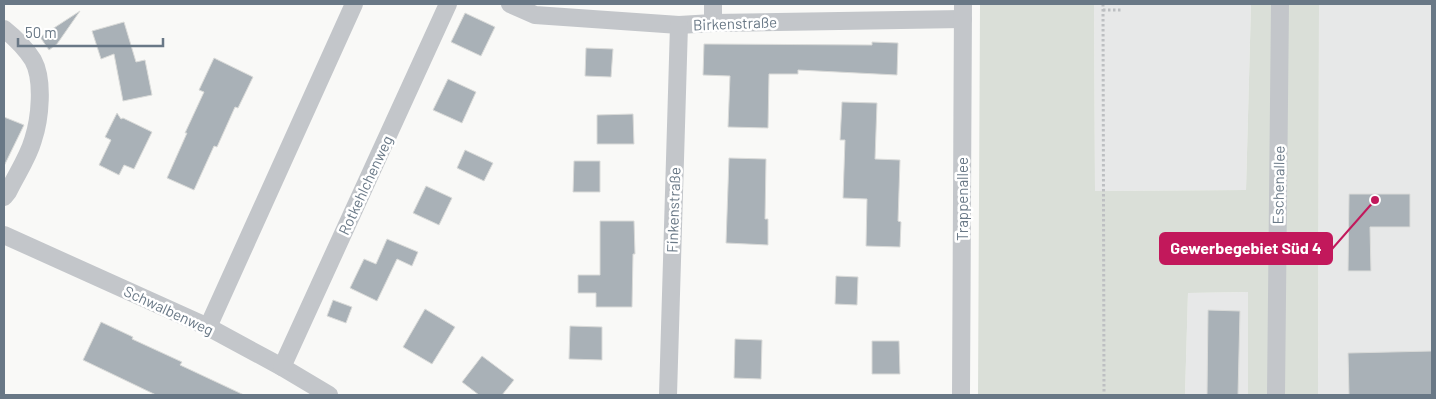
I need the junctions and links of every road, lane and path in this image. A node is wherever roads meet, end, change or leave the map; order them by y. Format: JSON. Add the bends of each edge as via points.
{"nodes":[{"id":1,"x":354,"y":4,"type":"edge"},
{"id":2,"x":448,"y":4,"type":"edge"},
{"id":3,"x":510,"y":4,"type":"edge"},
{"id":4,"x":713,"y":4,"type":"edge"},
{"id":5,"x":1103,"y":4,"type":"edge"},
{"id":6,"x":1280,"y":4,"type":"edge"},
{"id":7,"x":1103,"y":10,"type":"junction"},
{"id":8,"x":1121,"y":10,"type":"dead end"},
{"id":9,"x":963,"y":11,"type":"edge"},
{"id":10,"x":713,"y":23,"type":"junction"},
{"id":11,"x":679,"y":25,"type":"junction"},
{"id":12,"x":4,"y":29,"type":"edge"},
{"id":13,"x":4,"y":197,"type":"edge"},
{"id":14,"x":4,"y":235,"type":"edge"},
{"id":15,"x":208,"y":327,"type":"junction"},
{"id":16,"x":282,"y":367,"type":"junction"},
{"id":17,"x":329,"y":395,"type":"edge"},
{"id":18,"x":668,"y":395,"type":"edge"},
{"id":19,"x":961,"y":395,"type":"edge"},
{"id":20,"x":1104,"y":395,"type":"edge"},
{"id":21,"x":1276,"y":395,"type":"edge"}],
"edges":[{"from":1,"to":15,"type":"street"},
{"from":2,"to":16,"type":"street","name":"Rotkehlchenweg"},
{"from":3,"to":11,"type":"street","name":"Birkenstraße","via":[[535,15]]},
{"from":4,"to":10,"type":"street"},
{"from":5,"to":7,"type":"path"},
{"from":6,"to":21,"type":"street","name":"Eschenallee"},
{"from":7,"to":8,"type":"path"},
{"from":7,"to":20,"type":"path"},
{"from":9,"to":10,"type":"street","name":"Birkenstraße"},
{"from":9,"to":19,"type":"street","name":"Trappenallee"},
{"from":10,"to":11,"type":"street","name":"Birkenstraße"},
{"from":11,"to":18,"type":"street","name":"Finkenstraße"},
{"from":12,"to":13,"type":"street","via":[[33,60],[40,104],[33,140]]},
{"from":14,"to":15,"type":"street","name":"Schwalbenweg"},
{"from":15,"to":16,"type":"street","name":"Schwalbenweg"},
{"from":16,"to":17,"type":"street","name":"Schwalbenweg"}]}
